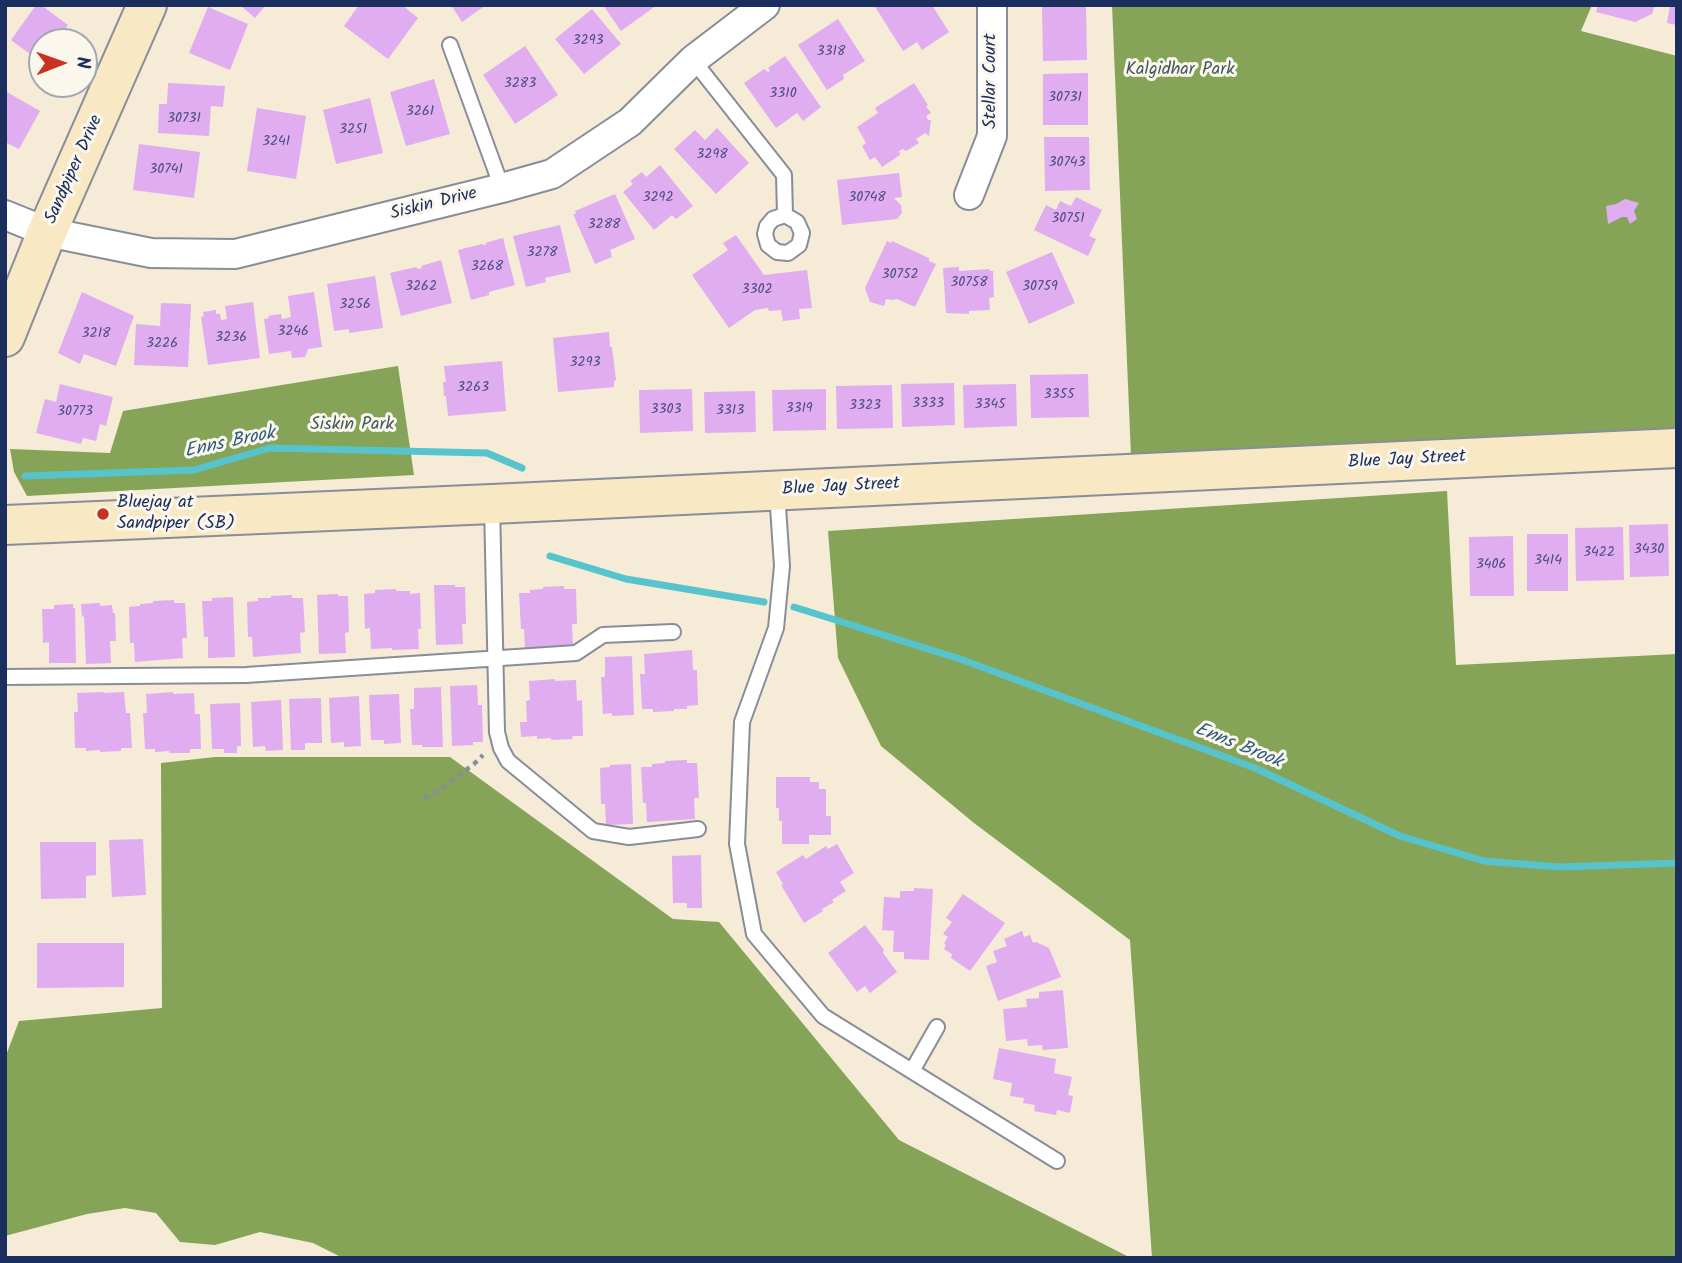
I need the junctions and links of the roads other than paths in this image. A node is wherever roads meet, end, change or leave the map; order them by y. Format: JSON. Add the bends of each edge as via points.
{"nodes":[{"id":1,"x":147,"y":5,"type":"edge"},
{"id":2,"x":765,"y":5,"type":"edge"},
{"id":3,"x":992,"y":5,"type":"edge"},
{"id":4,"x":450,"y":46,"type":"dead end"},
{"id":5,"x":693,"y":60,"type":"junction"},
{"id":6,"x":502,"y":188,"type":"junction"},
{"id":7,"x":969,"y":195,"type":"dead end"},
{"id":8,"x":5,"y":215,"type":"edge"},
{"id":9,"x":785,"y":215,"type":"dead end"},
{"id":10,"x":47,"y":232,"type":"junction"},
{"id":11,"x":5,"y":337,"type":"edge"},
{"id":12,"x":1677,"y":448,"type":"edge"},
{"id":13,"x":777,"y":491,"type":"junction"},
{"id":14,"x":492,"y":504,"type":"junction"},
{"id":15,"x":5,"y":525,"type":"edge"},
{"id":16,"x":673,"y":632,"type":"dead end"},
{"id":17,"x":495,"y":658,"type":"junction"},
{"id":18,"x":5,"y":677,"type":"edge"},
{"id":19,"x":698,"y":829,"type":"dead end"},
{"id":20,"x":937,"y":1027,"type":"dead end"},
{"id":21,"x":912,"y":1071,"type":"junction"},
{"id":22,"x":1057,"y":1161,"type":"dead end"}],
"edges":[{"from":1,"to":10,"type":"street","name":"Sandpiper Drive"},
{"from":2,"to":5,"type":"street","name":"Siskin Drive"},
{"from":3,"to":7,"type":"street","name":"Stellar Court","via":[[992,136]]},
{"from":4,"to":6,"type":"lane"},
{"from":5,"to":6,"type":"street","name":"Siskin Drive","via":[[630,121],[552,174]]},
{"from":5,"to":9,"type":"lane","via":[[784,175]]},
{"from":6,"to":10,"type":"street","name":"Siskin Drive","via":[[235,254],[151,253]]},
{"from":8,"to":10,"type":"street","name":"Siskin Drive"},
{"from":10,"to":11,"type":"street","name":"Sandpiper Drive"},
{"from":12,"to":13,"type":"street","name":"Blue Jay Street"},
{"from":13,"to":14,"type":"street","name":"Blue Jay Street"},
{"from":13,"to":21,"type":"lane","via":[[782,566],[776,628],[742,722],[737,844],[754,934],[823,1016]]},
{"from":14,"to":15,"type":"street","name":"Blue Jay Street"},
{"from":14,"to":17,"type":"lane"},
{"from":16,"to":17,"type":"lane","via":[[603,635],[576,653]]},
{"from":17,"to":18,"type":"lane","via":[[246,675]]},
{"from":17,"to":19,"type":"lane","via":[[497,732],[508,761],[593,831],[629,837]]},
{"from":20,"to":21,"type":"lane"},
{"from":21,"to":22,"type":"lane"}]}
